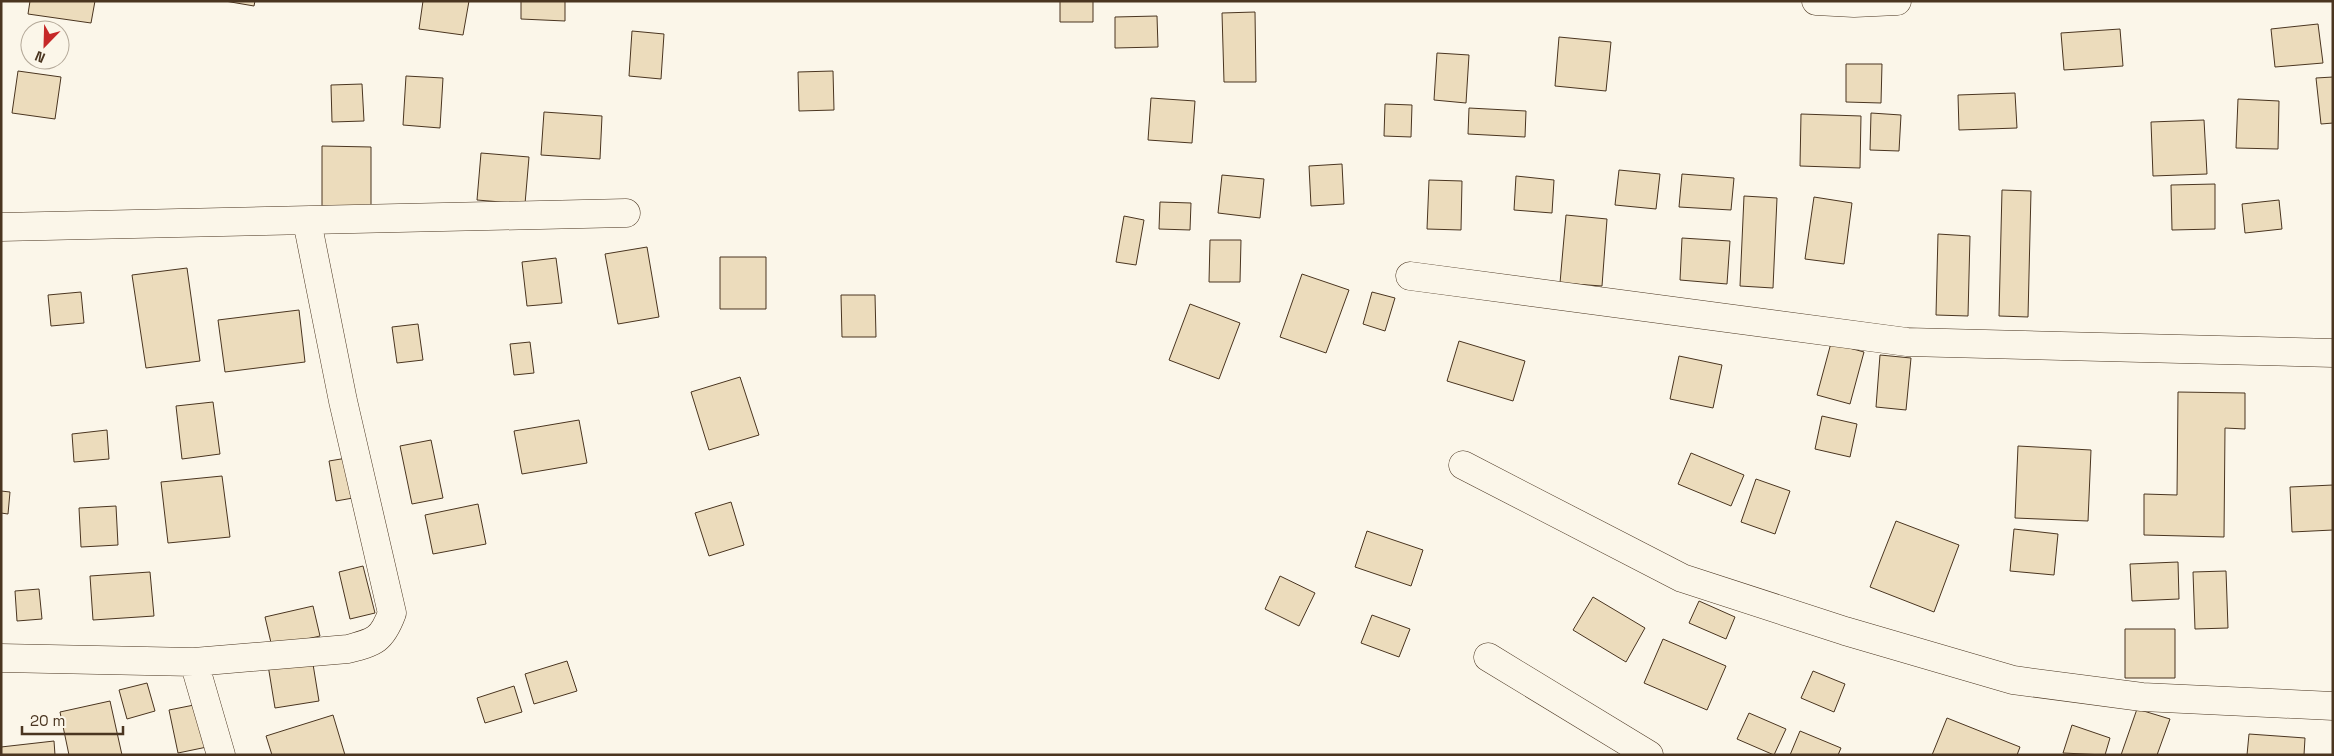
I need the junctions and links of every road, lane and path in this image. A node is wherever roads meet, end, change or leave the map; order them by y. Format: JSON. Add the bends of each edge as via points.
{"nodes":[{"id":1,"x":1816,"y":1,"type":"edge"},
{"id":2,"x":1897,"y":1,"type":"edge"},
{"id":3,"x":626,"y":213,"type":"dead end"},
{"id":4,"x":307,"y":221,"type":"junction"},
{"id":5,"x":1,"y":228,"type":"edge"},
{"id":6,"x":1410,"y":276,"type":"dead end"},
{"id":7,"x":2333,"y":353,"type":"edge"},
{"id":8,"x":1463,"y":465,"type":"dead end"},
{"id":9,"x":1488,"y":657,"type":"dead end"},
{"id":10,"x":1,"y":658,"type":"edge"},
{"id":11,"x":194,"y":662,"type":"junction"},
{"id":12,"x":2333,"y":706,"type":"edge"},
{"id":13,"x":221,"y":755,"type":"edge"},
{"id":14,"x":1649,"y":755,"type":"edge"}],
"edges":[{"from":1,"to":2,"type":"street"},
{"from":3,"to":4,"type":"street"},
{"from":4,"to":5,"type":"street"},
{"from":4,"to":11,"type":"street","via":[[345,411],[392,613],[385,632],[369,644],[348,649]]},
{"from":6,"to":7,"type":"street","via":[[1907,342]]},
{"from":8,"to":12,"type":"street","via":[[1682,578],[1845,631],[2013,680],[2142,697]]},
{"from":9,"to":14,"type":"street"},
{"from":10,"to":11,"type":"street"},
{"from":11,"to":13,"type":"street"}]}
